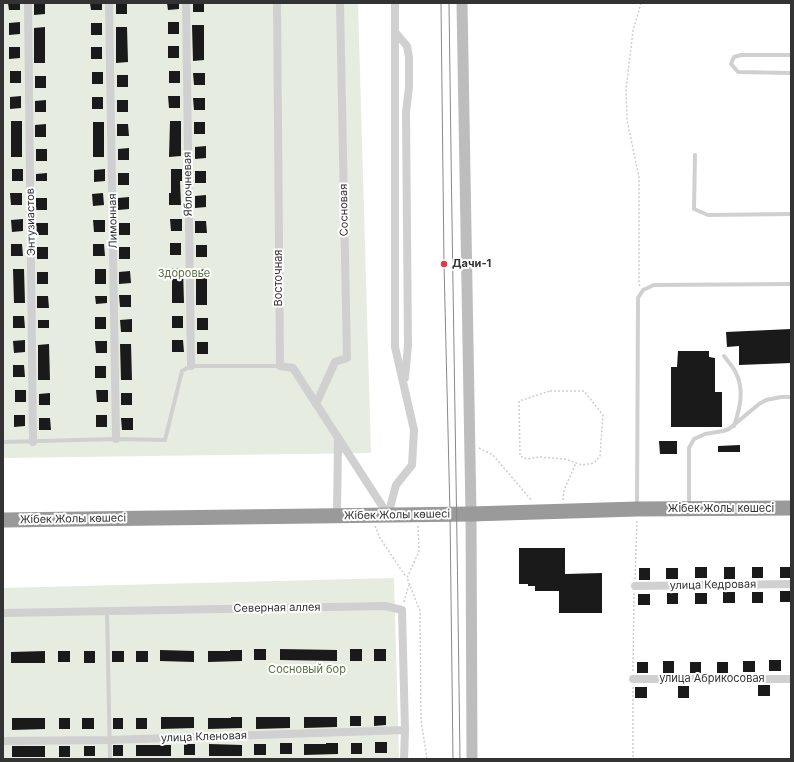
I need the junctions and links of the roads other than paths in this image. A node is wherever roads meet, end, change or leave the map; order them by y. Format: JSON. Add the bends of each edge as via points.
{"nodes":[{"id":1,"x":28,"y":3,"type":"edge"},
{"id":2,"x":109,"y":3,"type":"edge"},
{"id":3,"x":186,"y":3,"type":"edge"},
{"id":4,"x":277,"y":3,"type":"edge"},
{"id":5,"x":340,"y":3,"type":"edge"},
{"id":6,"x":394,"y":3,"type":"edge"},
{"id":7,"x":462,"y":3,"type":"edge"},
{"id":8,"x":395,"y":32,"type":"junction"},
{"id":9,"x":791,"y":55,"type":"edge"},
{"id":10,"x":791,"y":73,"type":"edge"},
{"id":11,"x":695,"y":155,"type":"dead end"},
{"id":12,"x":791,"y":214,"type":"edge"},
{"id":13,"x":791,"y":284,"type":"edge"},
{"id":14,"x":724,"y":356,"type":"dead end"},
{"id":15,"x":191,"y":366,"type":"junction"},
{"id":16,"x":280,"y":366,"type":"junction"},
{"id":17,"x":404,"y":386,"type":"junction"},
{"id":18,"x":791,"y":397,"type":"edge"},
{"id":19,"x":316,"y":404,"type":"junction"},
{"id":20,"x":734,"y":426,"type":"junction"},
{"id":21,"x":116,"y":439,"type":"junction"},
{"id":22,"x":338,"y":439,"type":"junction"},
{"id":23,"x":3,"y":442,"type":"edge"},
{"id":24,"x":34,"y":442,"type":"junction"},
{"id":25,"x":791,"y":508,"type":"edge"},
{"id":26,"x":637,"y":509,"type":"junction"},
{"id":27,"x":689,"y":509,"type":"junction"},
{"id":28,"x":471,"y":514,"type":"junction"},
{"id":29,"x":381,"y":515,"type":"junction"},
{"id":30,"x":337,"y":516,"type":"junction"},
{"id":31,"x":3,"y":520,"type":"edge"},
{"id":32,"x":791,"y":584,"type":"edge"},
{"id":33,"x":634,"y":586,"type":"road end"},
{"id":34,"x":107,"y":611,"type":"junction"},
{"id":35,"x":3,"y":613,"type":"edge"},
{"id":36,"x":633,"y":679,"type":"road end"},
{"id":37,"x":791,"y":679,"type":"edge"},
{"id":38,"x":404,"y":730,"type":"junction"},
{"id":39,"x":110,"y":740,"type":"junction"},
{"id":40,"x":3,"y":741,"type":"edge"},
{"id":41,"x":110,"y":759,"type":"edge"},
{"id":42,"x":404,"y":759,"type":"edge"},
{"id":43,"x":472,"y":759,"type":"edge"}],
"edges":[{"from":1,"to":24,"type":"street","name":"Энтузиастов"},
{"from":2,"to":21,"type":"street","name":"Лимонная"},
{"from":3,"to":15,"type":"street","name":"Яблочневая"},
{"from":4,"to":16,"type":"street","name":"Восточная"},
{"from":5,"to":19,"type":"street","name":"Сосновая","via":[[347,358],[335,362]]},
{"from":6,"to":8,"type":"street"},
{"from":7,"to":28,"type":"street"},
{"from":8,"to":17,"type":"street","via":[[395,347]]},
{"from":8,"to":17,"type":"street","via":[[407,46],[409,57],[406,112],[408,345]]},
{"from":9,"to":10,"type":"lane","via":[[741,55],[734,57],[731,64],[738,72]]},
{"from":11,"to":12,"type":"lane","via":[[694,209],[708,215]]},
{"from":13,"to":26,"type":"lane","via":[[654,285],[642,290],[638,298]]},
{"from":14,"to":20,"type":"lane","via":[[735,371],[740,384],[740,405]]},
{"from":15,"to":16,"type":"lane"},
{"from":15,"to":21,"type":"lane","via":[[182,371],[165,440]]},
{"from":16,"to":19,"type":"street","via":[[293,368]]},
{"from":17,"to":29,"type":"street","via":[[414,430],[412,465],[396,485]]},
{"from":18,"to":20,"type":"lane","via":[[766,400]]},
{"from":19,"to":22,"type":"street"},
{"from":20,"to":27,"type":"lane","via":[[694,439],[689,448]]},
{"from":21,"to":24,"type":"lane"},
{"from":22,"to":29,"type":"street"},
{"from":22,"to":30,"type":"street"},
{"from":23,"to":24,"type":"lane"},
{"from":25,"to":27,"type":"highway","name":"Жібек Жолы көшесі"},
{"from":26,"to":27,"type":"highway","name":"Жібек Жолы көшесі"},
{"from":26,"to":28,"type":"highway","name":"Жібек Жолы көшесі"},
{"from":28,"to":29,"type":"highway","name":"Жібек Жолы көшесі"},
{"from":28,"to":43,"type":"street"},
{"from":29,"to":30,"type":"highway","name":"Жібек Жолы көшесі"},
{"from":30,"to":31,"type":"highway","name":"Жібек Жолы көшесі"},
{"from":32,"to":33,"type":"street","name":"улица Кедровая"},
{"from":34,"to":35,"type":"street","name":"Северная аллея"},
{"from":34,"to":38,"type":"street","name":"Северная аллея","via":[[385,606],[402,610]]},
{"from":34,"to":39,"type":"lane"},
{"from":36,"to":37,"type":"street","name":"улица Абрикосовая"},
{"from":38,"to":39,"type":"street","name":"улица Кленовая"},
{"from":38,"to":42,"type":"street"},
{"from":39,"to":40,"type":"street","name":"улица Кленовая"},
{"from":39,"to":41,"type":"lane"}]}
